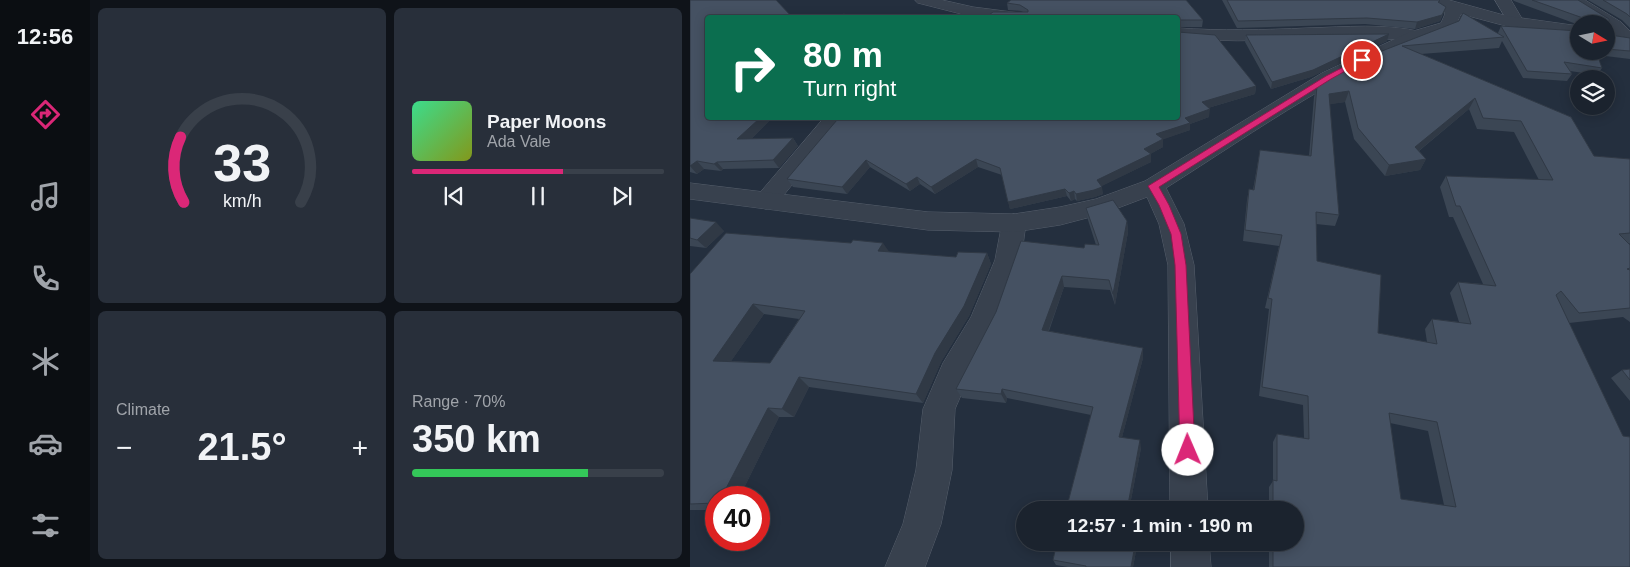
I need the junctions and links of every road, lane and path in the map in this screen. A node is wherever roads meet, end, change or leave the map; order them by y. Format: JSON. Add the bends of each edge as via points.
{"nodes":[{"id":1,"x":923,"y":0,"type":"edge"},
{"id":2,"x":1503,"y":0,"type":"edge"},
{"id":3,"x":1574,"y":0,"type":"edge"},
{"id":4,"x":1445,"y":11,"type":"edge"},
{"id":5,"x":968,"y":14,"type":"edge"},
{"id":6,"x":981,"y":15,"type":"edge"},
{"id":7,"x":1511,"y":22,"type":"junction"},
{"id":8,"x":1570,"y":30,"type":"edge"},
{"id":9,"x":1180,"y":33,"type":"edge"},
{"id":10,"x":1416,"y":36,"type":"junction"},
{"id":11,"x":1615,"y":36,"type":"edge"},
{"id":12,"x":1630,"y":39,"type":"edge"},
{"id":13,"x":834,"y":120,"type":"edge"},
{"id":14,"x":1153,"y":186,"type":"junction"},
{"id":15,"x":690,"y":191,"type":"edge"},
{"id":16,"x":766,"y":201,"type":"junction"},
{"id":17,"x":1014,"y":223,"type":"junction"},
{"id":18,"x":1189,"y":501,"type":"edge"},
{"id":19,"x":1190,"y":551,"type":"edge"},
{"id":20,"x":905,"y":567,"type":"edge"},
{"id":21,"x":1191,"y":567,"type":"edge"}],
"edges":[{"from":1,"to":5,"type":"street"},
{"from":2,"to":7,"type":"street"},
{"from":3,"to":12,"type":"street"},
{"from":4,"to":7,"type":"street"},
{"from":4,"to":10,"type":"street"},
{"from":5,"to":6,"type":"street"},
{"from":7,"to":8,"type":"street"},
{"from":9,"to":10,"type":"street","via":[[1255,36],[1373,32]]},
{"from":10,"to":14,"type":"street","via":[[1329,77]]},
{"from":11,"to":12,"type":"street"},
{"from":13,"to":16,"type":"street"},
{"from":14,"to":17,"type":"street","via":[[1102,206]]},
{"from":14,"to":18,"type":"street","via":[[1176,234],[1181,265]]},
{"from":15,"to":16,"type":"street"},
{"from":16,"to":17,"type":"street","via":[[928,221]]},
{"from":17,"to":20,"type":"street","via":[[1008,260],[984,322],[954,373],[939,408],[934,470],[922,524]]},
{"from":19,"to":21,"type":"street"}]}
